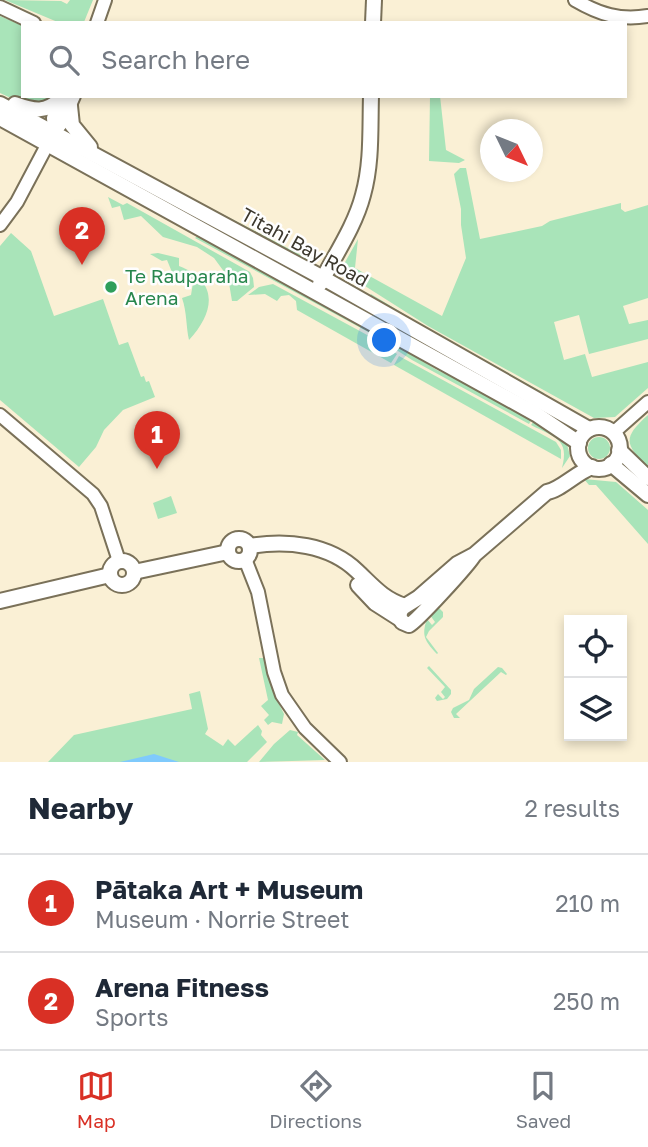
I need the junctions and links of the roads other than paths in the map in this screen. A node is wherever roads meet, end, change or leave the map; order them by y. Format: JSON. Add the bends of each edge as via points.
{"nodes":[{"id":1,"x":105,"y":0,"type":"edge"},
{"id":2,"x":374,"y":0,"type":"edge"},
{"id":3,"x":575,"y":0,"type":"edge"},
{"id":4,"x":0,"y":8,"type":"edge"},
{"id":5,"x":648,"y":16,"type":"edge"},
{"id":6,"x":29,"y":21,"type":"edge"},
{"id":7,"x":98,"y":21,"type":"edge"},
{"id":8,"x":373,"y":21,"type":"edge"},
{"id":9,"x":371,"y":98,"type":"edge"},
{"id":10,"x":67,"y":99,"type":"edge"},
{"id":11,"x":0,"y":102,"type":"edge"},
{"id":12,"x":0,"y":118,"type":"edge"},
{"id":13,"x":51,"y":138,"type":"junction"},
{"id":14,"x":102,"y":157,"type":"junction"},
{"id":15,"x":0,"y":225,"type":"edge"},
{"id":16,"x":323,"y":278,"type":"junction"},
{"id":17,"x":315,"y":292,"type":"junction"},
{"id":18,"x":648,"y":402,"type":"edge"},
{"id":19,"x":0,"y":415,"type":"edge"},
{"id":20,"x":589,"y":429,"type":"junction"},
{"id":21,"x":613,"y":433,"type":"junction"},
{"id":22,"x":578,"y":446,"type":"junction"},
{"id":23,"x":619,"y":450,"type":"junction"},
{"id":24,"x":611,"y":464,"type":"junction"},
{"id":25,"x":592,"y":467,"type":"junction"},
{"id":26,"x":648,"y":478,"type":"edge"},
{"id":27,"x":547,"y":492,"type":"junction"},
{"id":28,"x":648,"y":495,"type":"edge"},
{"id":29,"x":247,"y":553,"type":"junction"},
{"id":30,"x":474,"y":555,"type":"junction"},
{"id":31,"x":119,"y":561,"type":"junction"},
{"id":32,"x":134,"y":572,"type":"junction"},
{"id":33,"x":110,"y":575,"type":"junction"},
{"id":34,"x":0,"y":601,"type":"edge"},
{"id":35,"x":404,"y":610,"type":"junction"},
{"id":36,"x":340,"y":762,"type":"edge"}],
"edges":[{"from":1,"to":7,"type":"street"},
{"from":2,"to":8,"type":"main road"},
{"from":3,"to":5,"type":"street","via":[[610,16]]},
{"from":4,"to":6,"type":"street"},
{"from":9,"to":16,"type":"main road","via":[[363,196]]},
{"from":10,"to":11,"type":"main road","via":[[42,111]]},
{"from":10,"to":13,"type":"street","via":[[53,118]]},
{"from":10,"to":14,"type":"main road","via":[[75,131]]},
{"from":11,"to":13,"type":"main road","name":"Titahi Bay Road"},
{"from":12,"to":13,"type":"main road","name":"Titahi Bay Road"},
{"from":13,"to":14,"type":"main road","name":"Titahi Bay Road"},
{"from":13,"to":15,"type":"street"},
{"from":13,"to":17,"type":"main road","name":"Titahi Bay Road"},
{"from":14,"to":16,"type":"main road","name":"Titahi Bay Road"},
{"from":16,"to":17,"type":"main road"},
{"from":16,"to":20,"type":"main road","name":"Titahi Bay Road"},
{"from":17,"to":22,"type":"main road","name":"Titahi Bay Road","via":[[536,414]]},
{"from":18,"to":21,"type":"street"},
{"from":19,"to":31,"type":"street","via":[[93,494]]},
{"from":20,"to":21,"type":"main road","via":[[605,428]]},
{"from":20,"to":22,"type":"main road"},
{"from":21,"to":23,"type":"main road"},
{"from":22,"to":25,"type":"main road","via":[[582,460]]},
{"from":22,"to":27,"type":"main road","via":[[571,463],[549,484]]},
{"from":23,"to":24,"type":"main road"},
{"from":23,"to":26,"type":"main road"},
{"from":24,"to":25,"type":"main road"},
{"from":24,"to":28,"type":"main road"},
{"from":25,"to":27,"type":"main road"},
{"from":27,"to":30,"type":"main road"},
{"from":29,"to":32,"type":"main road","via":[[244,540],[236,539],[228,552]]},
{"from":29,"to":35,"type":"main road","via":[[267,543],[295,543],[337,554]]},
{"from":29,"to":36,"type":"street","via":[[282,695],[305,728]]},
{"from":30,"to":35,"type":"main road"},
{"from":30,"to":35,"type":"main road","via":[[419,617],[416,607]]},
{"from":31,"to":32,"type":"main road","via":[[130,564]]},
{"from":31,"to":33,"type":"main road"},
{"from":32,"to":33,"type":"main road","via":[[124,585]]},
{"from":33,"to":34,"type":"main road"}]}
